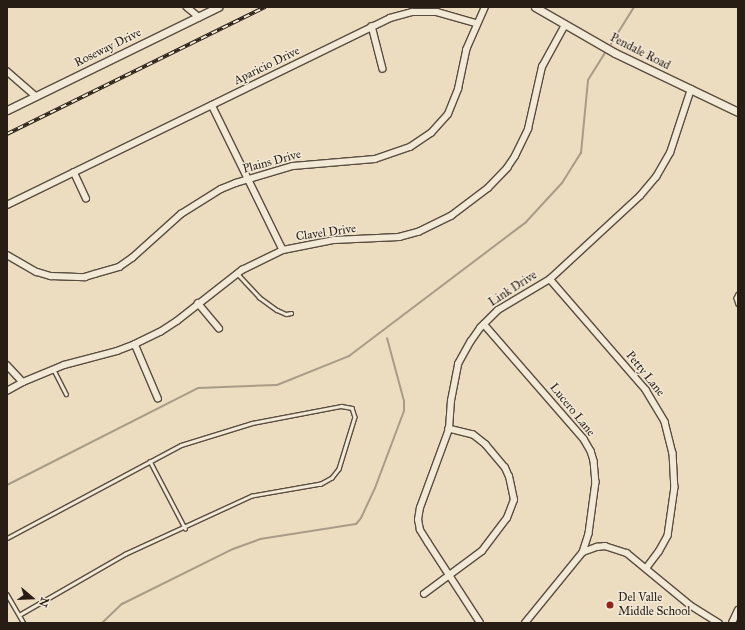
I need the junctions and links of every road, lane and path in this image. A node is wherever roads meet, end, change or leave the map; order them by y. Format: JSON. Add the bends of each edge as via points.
{"nodes":[{"id":1,"x":187,"y":7,"type":"edge"},
{"id":2,"x":218,"y":7,"type":"edge"},
{"id":3,"x":485,"y":7,"type":"edge"},
{"id":4,"x":535,"y":7,"type":"edge"},
{"id":5,"x":199,"y":16,"type":"junction"},
{"id":6,"x":476,"y":23,"type":"junction"},
{"id":7,"x":565,"y":25,"type":"junction"},
{"id":8,"x":372,"y":26,"type":"junction"},
{"id":9,"x":382,"y":69,"type":"dead end"},
{"id":10,"x":7,"y":71,"type":"edge"},
{"id":11,"x":691,"y":89,"type":"junction"},
{"id":12,"x":36,"y":96,"type":"junction"},
{"id":13,"x":212,"y":105,"type":"junction"},
{"id":14,"x":7,"y":110,"type":"edge"},
{"id":15,"x":738,"y":112,"type":"edge"},
{"id":16,"x":74,"y":172,"type":"junction"},
{"id":17,"x":248,"y":179,"type":"junction"},
{"id":18,"x":86,"y":198,"type":"dead end"},
{"id":19,"x":7,"y":205,"type":"edge"},
{"id":20,"x":283,"y":250,"type":"junction"},
{"id":21,"x":7,"y":254,"type":"edge"},
{"id":22,"x":237,"y":273,"type":"junction"},
{"id":23,"x":550,"y":279,"type":"junction"},
{"id":24,"x":738,"y":294,"type":"edge"},
{"id":25,"x":198,"y":303,"type":"junction"},
{"id":26,"x":738,"y":304,"type":"edge"},
{"id":27,"x":291,"y":313,"type":"dead end"},
{"id":28,"x":484,"y":324,"type":"junction"},
{"id":29,"x":219,"y":328,"type":"dead end"},
{"id":30,"x":135,"y":344,"type":"junction"},
{"id":31,"x":7,"y":365,"type":"edge"},
{"id":32,"x":53,"y":369,"type":"junction"},
{"id":33,"x":23,"y":382,"type":"junction"},
{"id":34,"x":7,"y":391,"type":"edge"},
{"id":35,"x":66,"y":394,"type":"dead end"},
{"id":36,"x":158,"y":398,"type":"dead end"},
{"id":37,"x":449,"y":429,"type":"junction"},
{"id":38,"x":150,"y":461,"type":"junction"},
{"id":39,"x":185,"y":528,"type":"junction"},
{"id":40,"x":7,"y":538,"type":"edge"},
{"id":41,"x":583,"y":552,"type":"junction"},
{"id":42,"x":647,"y":568,"type":"junction"},
{"id":43,"x":449,"y":576,"type":"junction"},
{"id":44,"x":7,"y":594,"type":"edge"},
{"id":45,"x":424,"y":594,"type":"dead end"},
{"id":46,"x":738,"y":610,"type":"edge"},
{"id":47,"x":20,"y":615,"type":"junction"},
{"id":48,"x":24,"y":623,"type":"edge"},
{"id":49,"x":480,"y":623,"type":"edge"},
{"id":50,"x":525,"y":623,"type":"edge"},
{"id":51,"x":719,"y":623,"type":"edge"},
{"id":52,"x":732,"y":623,"type":"edge"}],
"edges":[{"from":1,"to":5,"type":"street"},
{"from":2,"to":5,"type":"street","name":"Roseway Drive"},
{"from":3,"to":6,"type":"street","name":"Plains Drive"},
{"from":4,"to":7,"type":"street","name":"Pendale Road"},
{"from":5,"to":12,"type":"street","name":"Roseway Drive"},
{"from":6,"to":8,"type":"street","name":"Aparicio Drive","via":[[448,14],[425,12],[397,16]]},
{"from":6,"to":17,"type":"street","name":"Plains Drive","via":[[466,50],[452,107],[439,126],[421,141],[374,159],[293,166]]},
{"from":7,"to":11,"type":"street","name":"Pendale Road","via":[[615,53]]},
{"from":7,"to":20,"type":"street","name":"Clavel Drive","via":[[542,67],[523,142],[507,168],[488,188],[435,224],[405,235],[334,240]]},
{"from":8,"to":9,"type":"street"},
{"from":8,"to":13,"type":"street","name":"Aparicio Drive"},
{"from":10,"to":12,"type":"street"},
{"from":11,"to":15,"type":"street","name":"Pendale Road"},
{"from":11,"to":23,"type":"street","name":"Link Drive","via":[[670,154],[656,178]]},
{"from":12,"to":14,"type":"street","name":"Roseway Drive"},
{"from":13,"to":16,"type":"street","name":"Aparicio Drive"},
{"from":13,"to":17,"type":"street"},
{"from":16,"to":18,"type":"street"},
{"from":16,"to":19,"type":"street","name":"Aparicio Drive"},
{"from":17,"to":20,"type":"street"},
{"from":17,"to":21,"type":"street","name":"Plains Drive","via":[[221,189],[195,204],[132,258],[107,271],[85,277],[51,276],[37,272]]},
{"from":20,"to":22,"type":"street","name":"Clavel Drive"},
{"from":22,"to":25,"type":"street","name":"Clavel Drive"},
{"from":22,"to":27,"type":"lane","via":[[259,297],[277,310],[286,314]]},
{"from":23,"to":28,"type":"street","name":"Link Drive","via":[[506,305]]},
{"from":23,"to":42,"type":"street","name":"Petty Lane","via":[[646,390],[665,422],[673,453],[675,487],[668,536]]},
{"from":24,"to":26,"type":"lane"},
{"from":25,"to":29,"type":"street"},
{"from":25,"to":30,"type":"street","name":"Clavel Drive","via":[[160,332]]},
{"from":28,"to":37,"type":"street","name":"Link Drive","via":[[470,341],[458,364]]},
{"from":28,"to":41,"type":"street","name":"Lucero Lane","via":[[584,439],[591,451],[596,482],[589,534]]},
{"from":30,"to":32,"type":"street","name":"Clavel Drive"},
{"from":30,"to":36,"type":"street"},
{"from":31,"to":33,"type":"street"},
{"from":32,"to":33,"type":"street","name":"Clavel Drive"},
{"from":32,"to":35,"type":"lane"},
{"from":33,"to":34,"type":"street","name":"Clavel Drive"},
{"from":37,"to":43,"type":"street","name":"Link Drive","via":[[418,520],[420,530]]},
{"from":37,"to":43,"type":"street","via":[[473,435],[486,445],[510,477],[514,500],[507,518],[482,551]]},
{"from":38,"to":39,"type":"lane"},
{"from":38,"to":39,"type":"lane","via":[[181,445],[252,423],[341,406],[352,408],[355,417],[339,469],[332,478],[321,484],[252,496]]},
{"from":38,"to":40,"type":"lane"},
{"from":39,"to":47,"type":"lane","via":[[126,554]]},
{"from":41,"to":42,"type":"street","via":[[597,546],[612,547],[627,553]]},
{"from":41,"to":50,"type":"street"},
{"from":42,"to":51,"type":"street","via":[[690,605]]},
{"from":43,"to":45,"type":"street"},
{"from":43,"to":49,"type":"street","name":"Link Drive"},
{"from":44,"to":47,"type":"lane"},
{"from":46,"to":52,"type":"street"},
{"from":47,"to":48,"type":"lane"}]}
